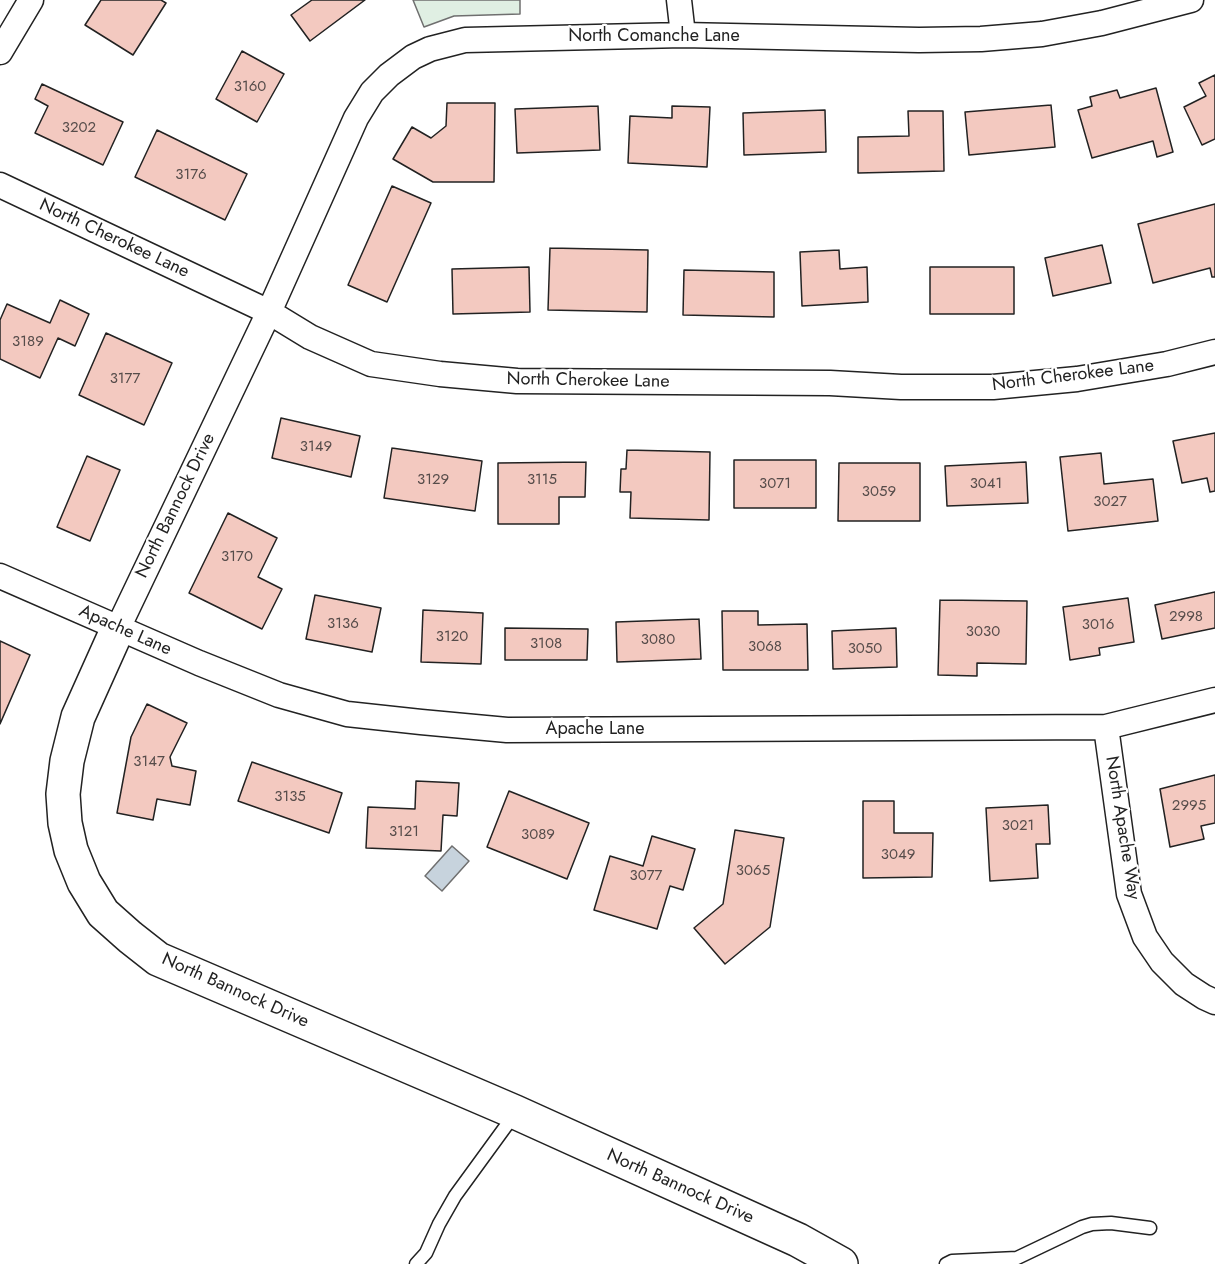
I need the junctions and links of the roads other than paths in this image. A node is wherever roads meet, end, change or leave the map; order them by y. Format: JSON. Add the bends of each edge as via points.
{"nodes":[{"id":1,"x":31,"y":0,"type":"edge"},
{"id":2,"x":679,"y":0,"type":"edge"},
{"id":3,"x":1191,"y":0,"type":"edge"},
{"id":4,"x":683,"y":35,"type":"junction"},
{"id":5,"x":0,"y":52,"type":"edge"},
{"id":6,"x":0,"y":185,"type":"edge"},
{"id":7,"x":269,"y":312,"type":"junction"},
{"id":8,"x":1215,"y":352,"type":"edge"},
{"id":9,"x":0,"y":576,"type":"edge"},
{"id":10,"x":118,"y":628,"type":"junction"},
{"id":11,"x":1215,"y":700,"type":"edge"},
{"id":12,"x":1106,"y":727,"type":"junction"},
{"id":13,"x":1215,"y":1002,"type":"edge"},
{"id":14,"x":515,"y":1112,"type":"junction"},
{"id":15,"x":1150,"y":1228,"type":"dead end"},
{"id":16,"x":416,"y":1264,"type":"edge"},
{"id":17,"x":841,"y":1264,"type":"edge"},
{"id":18,"x":946,"y":1264,"type":"edge"}],
"edges":[{"from":1,"to":5,"type":"street"},
{"from":2,"to":4,"type":"street"},
{"from":3,"to":4,"type":"street","name":"North Comanche Lane","via":[[1102,23],[1042,34],[981,39]]},
{"from":4,"to":7,"type":"street","name":"North Comanche Lane","via":[[465,40],[413,57],[372,92],[356,118]]},
{"from":6,"to":7,"type":"street","name":"North Cherokee Lane"},
{"from":7,"to":8,"type":"street","name":"North Cherokee Lane","via":[[310,337],[371,364],[517,381],[993,387],[1077,379]]},
{"from":7,"to":10,"type":"street","name":"North Bannock Drive"},
{"from":9,"to":10,"type":"street","name":"Apache Lane"},
{"from":10,"to":12,"type":"street","name":"Apache Lane","via":[[279,695],[347,714],[421,722],[507,730]]},
{"from":10,"to":14,"type":"street","name":"North Bannock Drive","via":[[78,717],[63,794],[71,850],[103,913],[158,958]]},
{"from":11,"to":12,"type":"street","name":"Apache Lane"},
{"from":12,"to":13,"type":"street","name":"North Apache Way","via":[[1130,894],[1144,937],[1162,963],[1184,984]]},
{"from":14,"to":16,"type":"lane","via":[[455,1196],[426,1253]]},
{"from":14,"to":17,"type":"street","name":"North Bannock Drive","via":[[798,1240]]},
{"from":15,"to":18,"type":"lane","via":[[1092,1224],[1017,1258]]}]}
